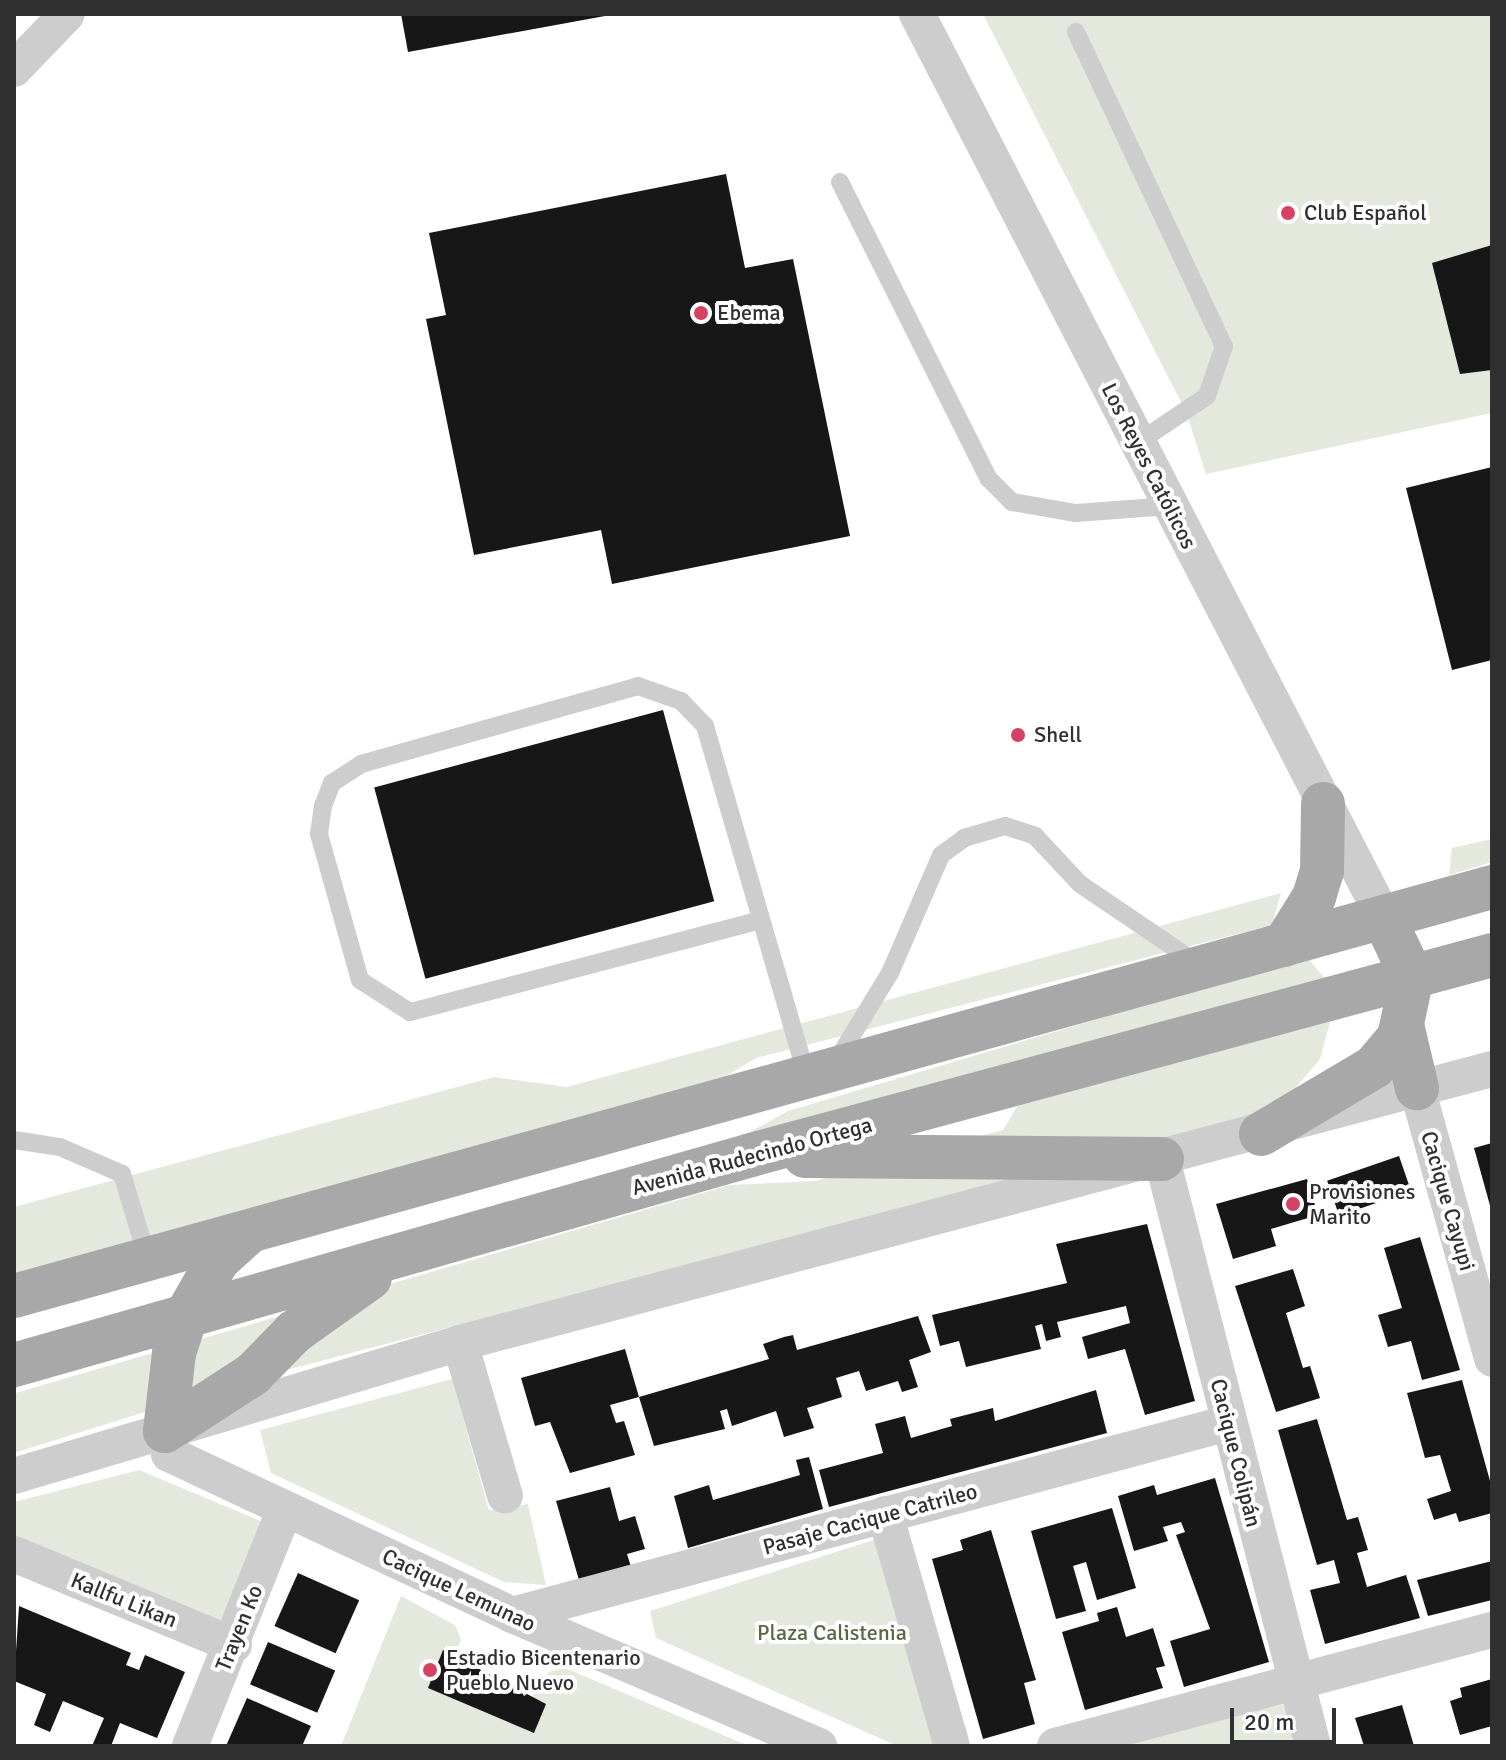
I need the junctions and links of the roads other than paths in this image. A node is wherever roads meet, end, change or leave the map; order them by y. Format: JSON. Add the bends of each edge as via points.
{"nodes":[{"id":1,"x":67,"y":14,"type":"edge"},
{"id":2,"x":917,"y":14,"type":"edge"},
{"id":3,"x":1076,"y":32,"type":"dead end"},
{"id":4,"x":14,"y":69,"type":"edge"},
{"id":5,"x":840,"y":182,"type":"dead end"},
{"id":6,"x":1137,"y":443,"type":"junction"},
{"id":7,"x":1170,"y":506,"type":"junction"},
{"id":8,"x":1323,"y":804,"type":"junction"},
{"id":9,"x":1492,"y":887,"type":"edge"},
{"id":10,"x":1384,"y":918,"type":"junction"},
{"id":11,"x":761,"y":920,"type":"junction"},
{"id":12,"x":1284,"y":945,"type":"junction"},
{"id":13,"x":1490,"y":956,"type":"edge"},
{"id":14,"x":1203,"y":967,"type":"junction"},
{"id":15,"x":1412,"y":977,"type":"junction"},
{"id":16,"x":1403,"y":1029,"type":"junction"},
{"id":17,"x":1492,"y":1069,"type":"edge"},
{"id":18,"x":818,"y":1074,"type":"junction"},
{"id":19,"x":1417,"y":1088,"type":"junction"},
{"id":20,"x":1261,"y":1134,"type":"junction"},
{"id":21,"x":14,"y":1140,"type":"edge"},
{"id":22,"x":751,"y":1155,"type":"junction"},
{"id":23,"x":1162,"y":1159,"type":"junction"},
{"id":24,"x":251,"y":1231,"type":"junction"},
{"id":25,"x":424,"y":1248,"type":"junction"},
{"id":26,"x":147,"y":1257,"type":"junction"},
{"id":27,"x":14,"y":1296,"type":"edge"},
{"id":28,"x":186,"y":1316,"type":"junction"},
{"id":29,"x":460,"y":1343,"type":"junction"},
{"id":30,"x":1492,"y":1359,"type":"edge"},
{"id":31,"x":14,"y":1365,"type":"edge"},
{"id":32,"x":1228,"y":1423,"type":"junction"},
{"id":33,"x":165,"y":1431,"type":"junction"},
{"id":34,"x":14,"y":1476,"type":"edge"},
{"id":35,"x":505,"y":1496,"type":"dead end"},
{"id":36,"x":285,"y":1509,"type":"junction"},
{"id":37,"x":885,"y":1514,"type":"junction"},
{"id":38,"x":14,"y":1554,"type":"edge"},
{"id":39,"x":512,"y":1615,"type":"junction"},
{"id":40,"x":1492,"y":1630,"type":"edge"},
{"id":41,"x":234,"y":1645,"type":"junction"},
{"id":42,"x":1296,"y":1682,"type":"junction"},
{"id":43,"x":190,"y":1746,"type":"edge"},
{"id":44,"x":819,"y":1746,"type":"edge"},
{"id":45,"x":952,"y":1746,"type":"edge"},
{"id":46,"x":1055,"y":1746,"type":"edge"},
{"id":47,"x":1313,"y":1746,"type":"edge"}],
"edges":[{"from":1,"to":4,"type":"street"},
{"from":2,"to":6,"type":"street","name":"Los Reyes Católicos"},
{"from":3,"to":6,"type":"lane","via":[[1224,346],[1207,396]]},
{"from":5,"to":7,"type":"lane","via":[[989,479],[1012,502],[1076,513]]},
{"from":6,"to":7,"type":"street","name":"Los Reyes Católicos"},
{"from":7,"to":8,"type":"street","name":"Los Reyes Católicos"},
{"from":8,"to":10,"type":"street","name":"Los Reyes Católicos"},
{"from":8,"to":12,"type":"main road","via":[[1322,871],[1314,897]]},
{"from":9,"to":10,"type":"main road"},
{"from":10,"to":12,"type":"main road"},
{"from":10,"to":13,"type":"main road","via":[[1431,952]]},
{"from":10,"to":15,"type":"main road"},
{"from":11,"to":11,"type":"lane","via":[[705,726],[681,701],[638,686],[361,764],[332,783],[323,806],[319,834],[360,980],[410,1012]]},
{"from":11,"to":18,"type":"lane"},
{"from":12,"to":14,"type":"main road"},
{"from":13,"to":15,"type":"main road","name":"Avenida Rudecindo Ortega"},
{"from":14,"to":18,"type":"main road"},
{"from":14,"to":18,"type":"lane","via":[[1080,884],[1035,836],[1005,826],[952,845],[930,872],[890,973]]},
{"from":15,"to":16,"type":"main road"},
{"from":15,"to":22,"type":"main road","name":"Avenida Rudecindo Ortega"},
{"from":16,"to":19,"type":"main road"},
{"from":16,"to":20,"type":"main road","via":[[1374,1067]]},
{"from":17,"to":19,"type":"street"},
{"from":18,"to":24,"type":"main road"},
{"from":19,"to":20,"type":"street"},
{"from":19,"to":30,"type":"street","name":"Cacique Cayupi"},
{"from":20,"to":23,"type":"street"},
{"from":21,"to":26,"type":"lane","via":[[60,1147],[122,1174]]},
{"from":22,"to":23,"type":"main road"},
{"from":22,"to":25,"type":"main road","name":"Avenida Rudecindo Ortega"},
{"from":23,"to":29,"type":"street"},
{"from":23,"to":32,"type":"street","name":"Cacique Colipán"},
{"from":24,"to":26,"type":"main road"},
{"from":24,"to":28,"type":"main road","via":[[218,1260]]},
{"from":25,"to":28,"type":"main road","name":"Avenida Rudecindo Ortega"},
{"from":25,"to":33,"type":"main road","via":[[333,1300],[253,1374]]},
{"from":26,"to":27,"type":"main road"},
{"from":28,"to":31,"type":"main road","name":"Avenida Rudecindo Ortega"},
{"from":28,"to":33,"type":"main road","via":[[174,1353]]},
{"from":29,"to":33,"type":"street"},
{"from":29,"to":35,"type":"street"},
{"from":32,"to":37,"type":"street","name":"Pasaje Cacique Catrileo"},
{"from":32,"to":42,"type":"street","name":"Cacique Colipán"},
{"from":33,"to":34,"type":"street"},
{"from":33,"to":36,"type":"street","name":"Cacique Lemunao","via":[[169,1454]]},
{"from":36,"to":39,"type":"street","name":"Cacique Lemunao"},
{"from":36,"to":41,"type":"street","name":"Trayen Ko"},
{"from":37,"to":39,"type":"street","name":"Pasaje Cacique Catrileo"},
{"from":37,"to":45,"type":"street"},
{"from":38,"to":41,"type":"street","name":"Kallfu Likan"},
{"from":39,"to":44,"type":"street","name":"Cacique Lemunao"},
{"from":40,"to":42,"type":"street"},
{"from":41,"to":43,"type":"street","name":"Trayen Ko"},
{"from":42,"to":46,"type":"street"},
{"from":42,"to":47,"type":"street","name":"Cacique Colipán"}]}
